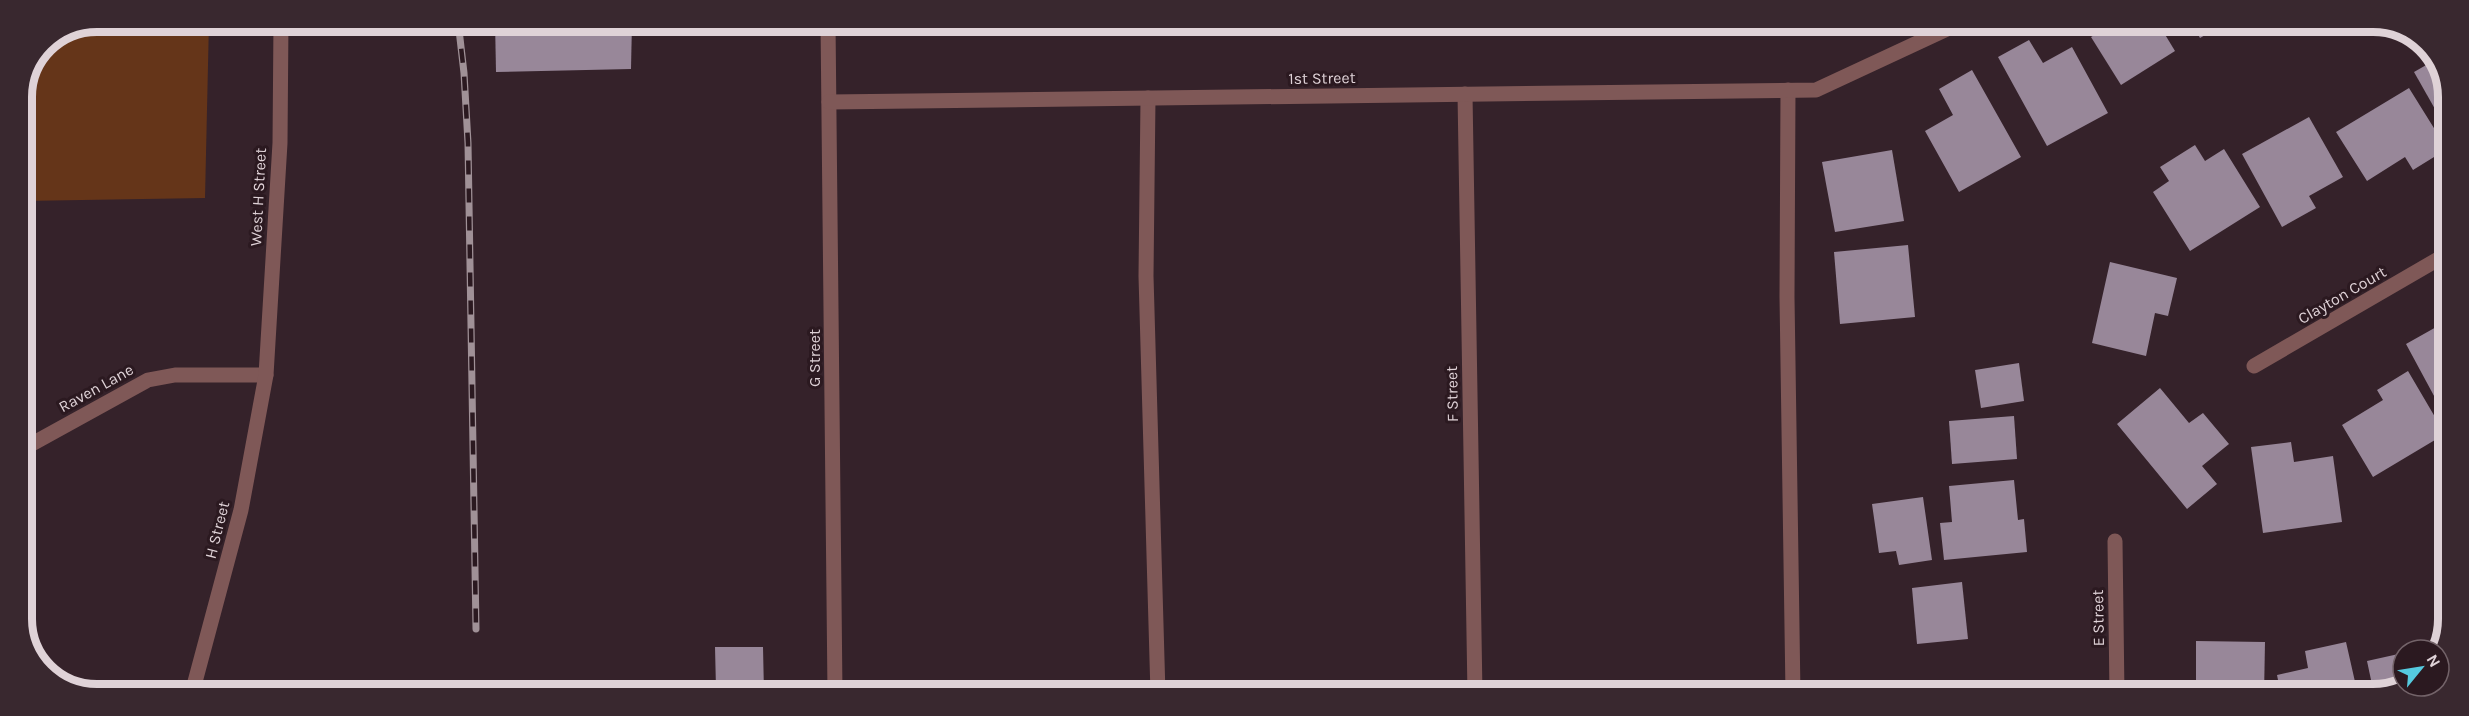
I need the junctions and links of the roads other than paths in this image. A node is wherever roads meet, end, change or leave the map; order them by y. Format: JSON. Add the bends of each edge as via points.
{"nodes":[{"id":1,"x":281,"y":32,"type":"edge"},
{"id":2,"x":828,"y":32,"type":"edge"},
{"id":3,"x":1941,"y":32,"type":"edge"},
{"id":4,"x":1788,"y":90,"type":"junction"},
{"id":5,"x":1466,"y":94,"type":"junction"},
{"id":6,"x":1148,"y":98,"type":"junction"},
{"id":7,"x":829,"y":102,"type":"junction"},
{"id":8,"x":2437,"y":260,"type":"edge"},
{"id":9,"x":2254,"y":366,"type":"dead end"},
{"id":10,"x":266,"y":375,"type":"junction"},
{"id":11,"x":32,"y":444,"type":"edge"},
{"id":12,"x":2115,"y":541,"type":"dead end"},
{"id":13,"x":194,"y":684,"type":"edge"},
{"id":14,"x":835,"y":684,"type":"edge"},
{"id":15,"x":1158,"y":684,"type":"edge"},
{"id":16,"x":1475,"y":684,"type":"edge"},
{"id":17,"x":1793,"y":684,"type":"edge"},
{"id":18,"x":2117,"y":684,"type":"edge"}],
"edges":[{"from":1,"to":10,"type":"street","name":"West H Street","via":[[280,144]]},
{"from":2,"to":7,"type":"street","name":"G Street"},
{"from":3,"to":4,"type":"street","name":"1st Street","via":[[1816,90]]},
{"from":4,"to":5,"type":"street","name":"1st Street"},
{"from":4,"to":17,"type":"street"},
{"from":5,"to":6,"type":"street","name":"1st Street"},
{"from":5,"to":16,"type":"street","name":"F Street"},
{"from":6,"to":7,"type":"street","name":"1st Street"},
{"from":6,"to":15,"type":"street","via":[[1146,276]]},
{"from":7,"to":14,"type":"street","name":"G Street"},
{"from":8,"to":9,"type":"street","name":"Clayton Court"},
{"from":10,"to":11,"type":"street","name":"Raven Lane","via":[[184,374],[148,380]]},
{"from":10,"to":13,"type":"street","name":"H Street","via":[[241,510]]},
{"from":12,"to":18,"type":"street","name":"E Street"}]}
